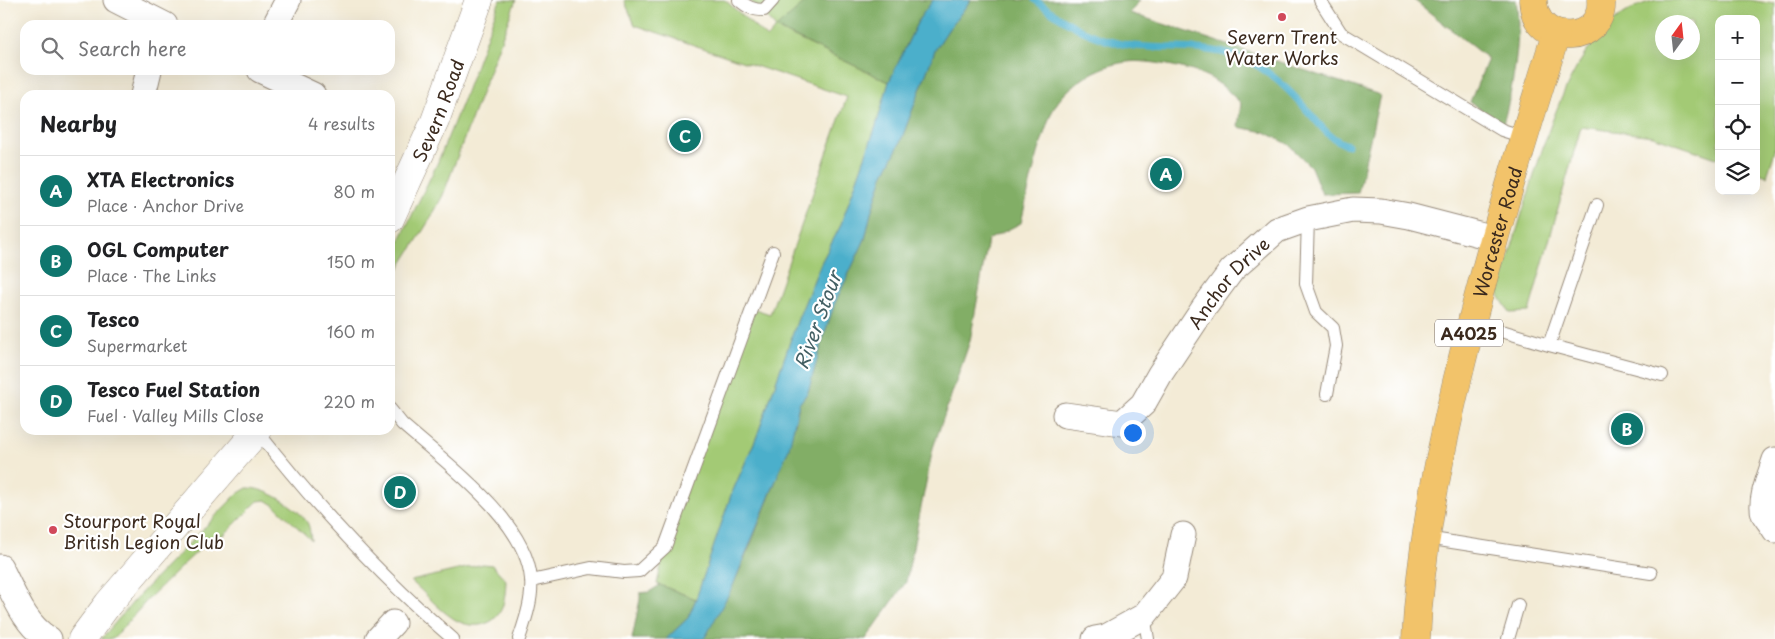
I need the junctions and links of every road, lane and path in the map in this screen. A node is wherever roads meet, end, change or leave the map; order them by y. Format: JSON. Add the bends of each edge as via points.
{"nodes":[{"id":1,"x":116,"y":0,"type":"edge"},
{"id":2,"x":288,"y":0,"type":"edge"},
{"id":3,"x":479,"y":0,"type":"edge"},
{"id":4,"x":739,"y":0,"type":"edge"},
{"id":5,"x":773,"y":0,"type":"edge"},
{"id":6,"x":1320,"y":0,"type":"edge"},
{"id":7,"x":1533,"y":0,"type":"edge"},
{"id":8,"x":1601,"y":0,"type":"edge"},
{"id":9,"x":154,"y":20,"type":"edge"},
{"id":10,"x":278,"y":20,"type":"edge"},
{"id":11,"x":1556,"y":34,"type":"junction"},
{"id":12,"x":148,"y":75,"type":"edge"},
{"id":13,"x":271,"y":75,"type":"edge"},
{"id":14,"x":144,"y":90,"type":"edge"},
{"id":15,"x":303,"y":90,"type":"edge"},
{"id":16,"x":1524,"y":137,"type":"junction"},
{"id":17,"x":1597,"y":205,"type":"dead end"},
{"id":18,"x":395,"y":208,"type":"edge"},
{"id":19,"x":1308,"y":219,"type":"junction"},
{"id":20,"x":1494,"y":238,"type":"junction"},
{"id":21,"x":773,"y":252,"type":"dead end"},
{"id":22,"x":1470,"y":328,"type":"junction"},
{"id":23,"x":1549,"y":345,"type":"junction"},
{"id":24,"x":1662,"y":376,"type":"dead end"},
{"id":25,"x":1327,"y":394,"type":"dead end"},
{"id":26,"x":395,"y":415,"type":"edge"},
{"id":27,"x":1065,"y":415,"type":"dead end"},
{"id":28,"x":255,"y":435,"type":"edge"},
{"id":29,"x":261,"y":435,"type":"edge"},
{"id":30,"x":1775,"y":460,"type":"edge"},
{"id":31,"x":1775,"y":530,"type":"edge"},
{"id":32,"x":1182,"y":535,"type":"dead end"},
{"id":33,"x":1426,"y":538,"type":"junction"},
{"id":34,"x":0,"y":567,"type":"edge"},
{"id":35,"x":1651,"y":573,"type":"dead end"},
{"id":36,"x":531,"y":581,"type":"junction"},
{"id":37,"x":1518,"y":605,"type":"dead end"},
{"id":38,"x":1146,"y":628,"type":"edge"},
{"id":39,"x":49,"y":639,"type":"edge"},
{"id":40,"x":82,"y":639,"type":"edge"},
{"id":41,"x":453,"y":639,"type":"edge"},
{"id":42,"x":519,"y":639,"type":"edge"},
{"id":43,"x":1095,"y":639,"type":"edge"},
{"id":44,"x":1416,"y":639,"type":"edge"},
{"id":45,"x":1508,"y":639,"type":"edge"}],
"edges":[{"from":1,"to":9,"type":"street"},
{"from":2,"to":10,"type":"street"},
{"from":3,"to":18,"type":"street","name":"Severn Road","via":[[435,121]]},
{"from":4,"to":5,"type":"lane","via":[[748,8],[764,10]]},
{"from":6,"to":16,"type":"lane","via":[[1341,33],[1502,130]]},
{"from":7,"to":11,"type":"main road","via":[[1536,17]]},
{"from":8,"to":11,"type":"main road","via":[[1596,21],[1589,28],[1574,35]]},
{"from":11,"to":16,"type":"main road","name":"Worcester Road","number":"A4025"},
{"from":12,"to":14,"type":"street"},
{"from":13,"to":15,"type":"street"},
{"from":16,"to":20,"type":"main road","name":"Worcester Road","number":"A4025"},
{"from":17,"to":23,"type":"lane"},
{"from":19,"to":20,"type":"street","name":"Anchor Drive","via":[[1353,210],[1381,211],[1438,222]]},
{"from":19,"to":25,"type":"lane","via":[[1306,284],[1316,312],[1333,328],[1336,346]]},
{"from":19,"to":27,"type":"street","name":"Anchor Drive","via":[[1277,230],[1232,270],[1143,404],[1122,423]]},
{"from":20,"to":22,"type":"main road","name":"Worcester Road","number":"A4025"},
{"from":21,"to":36,"type":"lane","via":[[665,547],[640,571],[591,568]]},
{"from":22,"to":23,"type":"lane","via":[[1505,332]]},
{"from":22,"to":33,"type":"main road","name":"Worcester Road","number":"A4025","via":[[1445,432]]},
{"from":23,"to":24,"type":"lane"},
{"from":26,"to":36,"type":"lane","via":[[504,520],[520,542]]},
{"from":28,"to":40,"type":"street","via":[[108,604]]},
{"from":29,"to":41,"type":"lane","via":[[325,513],[397,588]]},
{"from":30,"to":31,"type":"street","via":[[1763,506]]},
{"from":32,"to":38,"type":"street","via":[[1174,578]]},
{"from":33,"to":35,"type":"lane"},
{"from":33,"to":44,"type":"main road","name":"Worcester Road","number":"A4025"},
{"from":34,"to":39,"type":"street","via":[[28,620]]},
{"from":36,"to":42,"type":"lane","via":[[528,608]]},
{"from":37,"to":45,"type":"lane"},
{"from":38,"to":43,"type":"street"}]}
